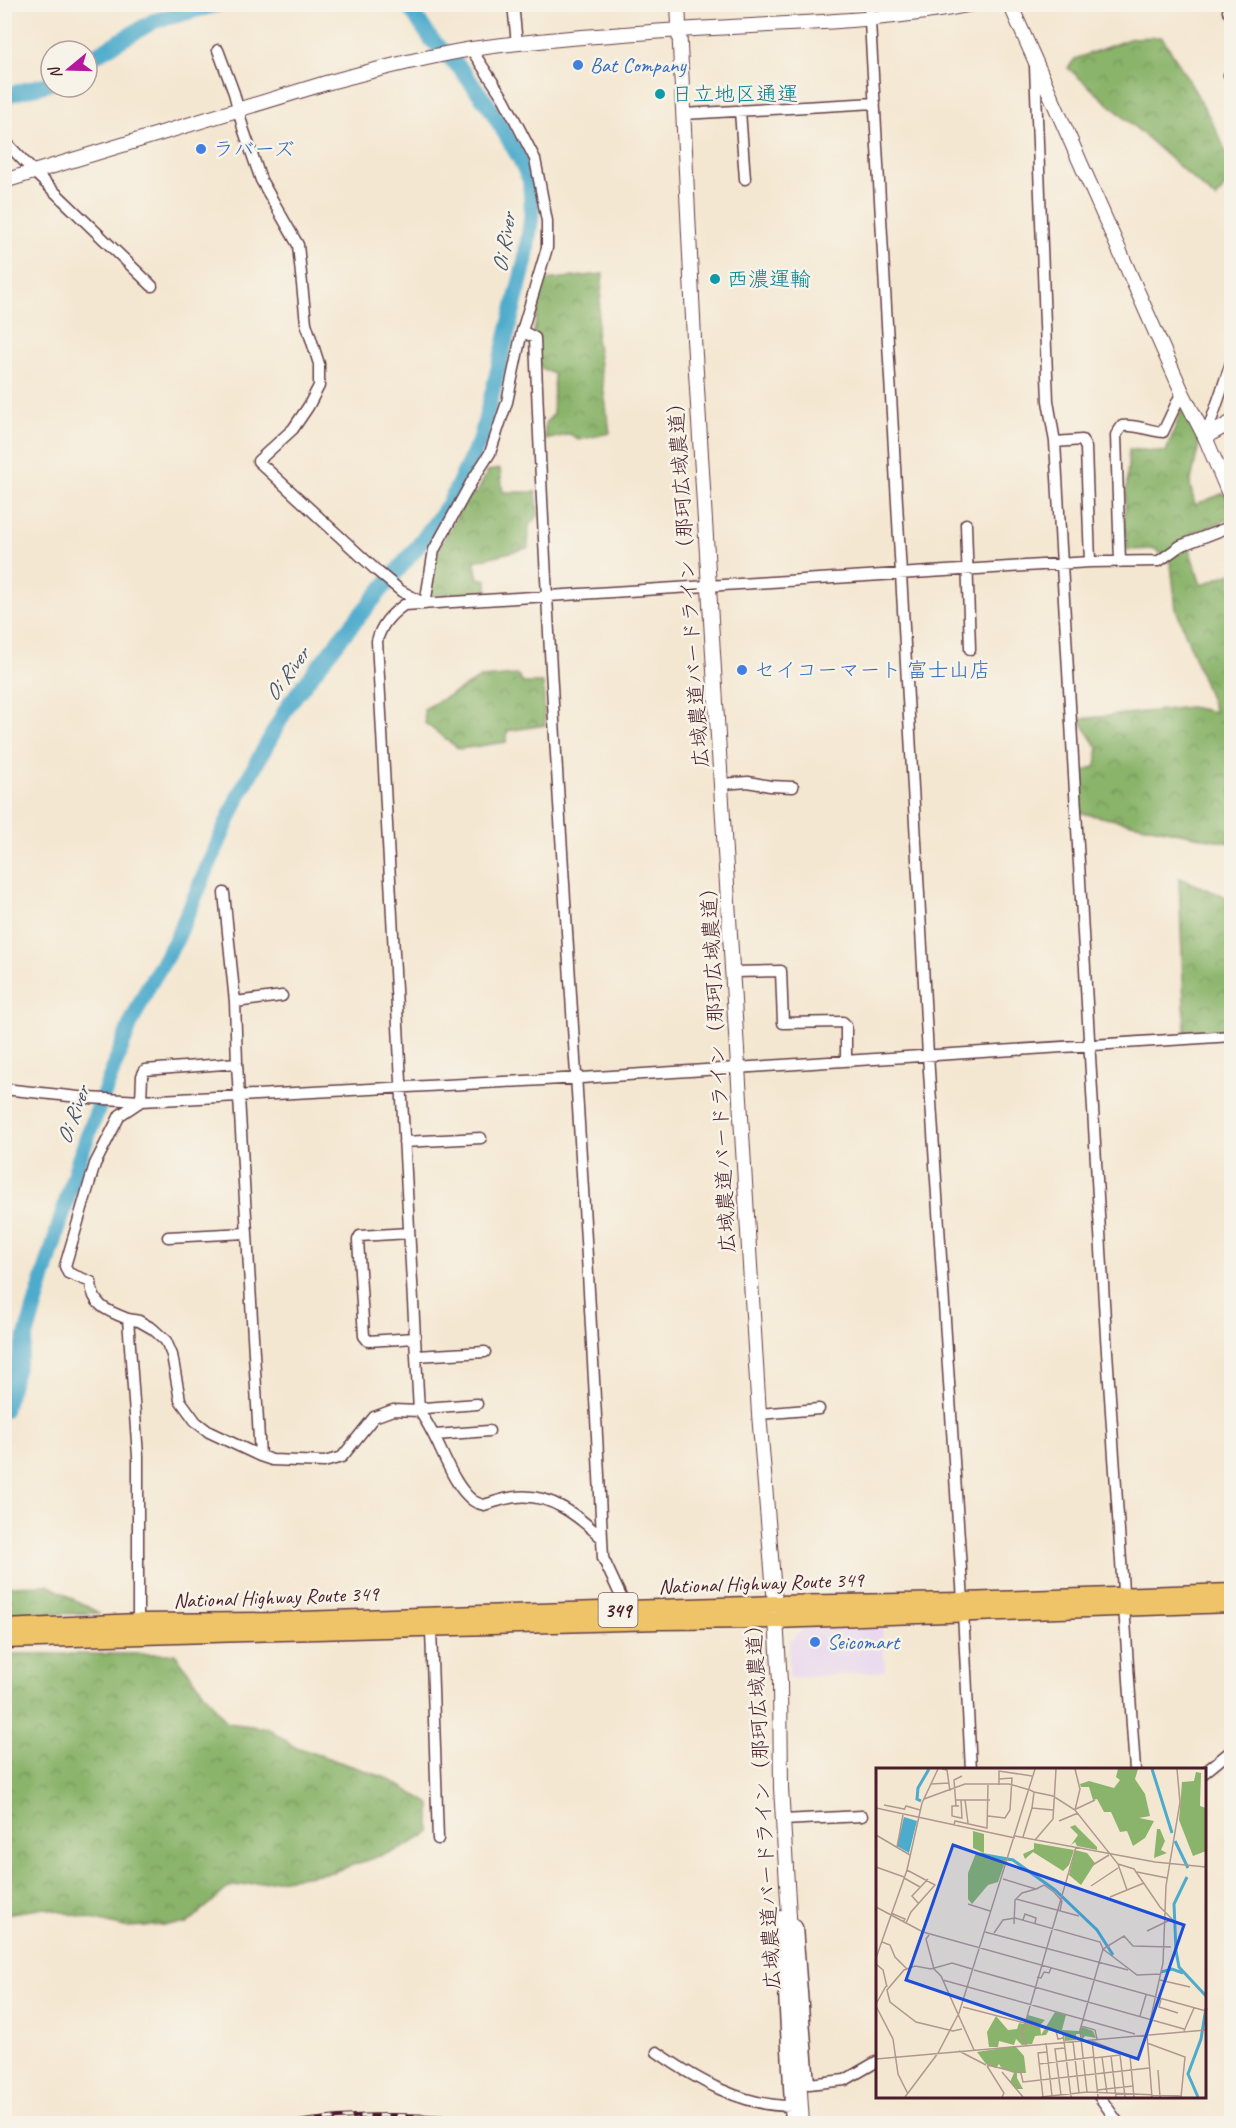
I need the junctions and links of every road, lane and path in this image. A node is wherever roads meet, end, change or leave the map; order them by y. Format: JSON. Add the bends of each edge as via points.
{"nodes":[{"id":1,"x":513,"y":4,"type":"edge"},
{"id":2,"x":678,"y":4,"type":"edge"},
{"id":3,"x":869,"y":4,"type":"edge"},
{"id":4,"x":973,"y":4,"type":"edge"},
{"id":5,"x":1010,"y":4,"type":"edge"},
{"id":6,"x":870,"y":19,"type":"junction"},
{"id":7,"x":679,"y":30,"type":"junction"},
{"id":8,"x":517,"y":44,"type":"junction"},
{"id":9,"x":218,"y":50,"type":"dead end"},
{"id":10,"x":471,"y":50,"type":"junction"},
{"id":11,"x":1032,"y":54,"type":"junction"},
{"id":12,"x":875,"y":103,"type":"junction"},
{"id":13,"x":239,"y":110,"type":"junction"},
{"id":14,"x":740,"y":111,"type":"junction"},
{"id":15,"x":683,"y":114,"type":"junction"},
{"id":16,"x":4,"y":140,"type":"edge"},
{"id":17,"x":34,"y":172,"type":"junction"},
{"id":18,"x":745,"y":179,"type":"dead end"},
{"id":19,"x":4,"y":181,"type":"edge"},
{"id":20,"x":152,"y":286,"type":"dead end"},
{"id":21,"x":522,"y":330,"type":"junction"},
{"id":22,"x":1232,"y":360,"type":"edge"},
{"id":23,"x":1184,"y":394,"type":"junction"},
{"id":24,"x":1232,"y":422,"type":"edge"},
{"id":25,"x":1210,"y":434,"type":"junction"},
{"id":26,"x":1055,"y":442,"type":"junction"},
{"id":27,"x":1232,"y":501,"type":"edge"},
{"id":28,"x":966,"y":524,"type":"dead end"},
{"id":29,"x":1232,"y":526,"type":"edge"},
{"id":30,"x":1120,"y":561,"type":"junction"},
{"id":31,"x":1090,"y":562,"type":"junction"},
{"id":32,"x":1062,"y":564,"type":"junction"},
{"id":33,"x":967,"y":571,"type":"junction"},
{"id":34,"x":900,"y":575,"type":"junction"},
{"id":35,"x":710,"y":586,"type":"junction"},
{"id":36,"x":546,"y":597,"type":"junction"},
{"id":37,"x":425,"y":604,"type":"junction"},
{"id":38,"x":970,"y":649,"type":"dead end"},
{"id":39,"x":722,"y":784,"type":"junction"},
{"id":40,"x":793,"y":788,"type":"dead end"},
{"id":41,"x":224,"y":892,"type":"dead end"},
{"id":42,"x":733,"y":972,"type":"junction"},
{"id":43,"x":282,"y":996,"type":"dead end"},
{"id":44,"x":235,"y":1002,"type":"junction"},
{"id":45,"x":1232,"y":1036,"type":"edge"},
{"id":46,"x":1089,"y":1045,"type":"junction"},
{"id":47,"x":928,"y":1055,"type":"junction"},
{"id":48,"x":846,"y":1060,"type":"junction"},
{"id":49,"x":237,"y":1063,"type":"junction"},
{"id":50,"x":739,"y":1066,"type":"junction"},
{"id":51,"x":577,"y":1078,"type":"junction"},
{"id":52,"x":401,"y":1088,"type":"junction"},
{"id":53,"x":4,"y":1089,"type":"edge"},
{"id":54,"x":240,"y":1096,"type":"junction"},
{"id":55,"x":141,"y":1101,"type":"junction"},
{"id":56,"x":481,"y":1138,"type":"dead end"},
{"id":57,"x":404,"y":1142,"type":"junction"},
{"id":58,"x":246,"y":1233,"type":"junction"},
{"id":59,"x":409,"y":1233,"type":"junction"},
{"id":60,"x":168,"y":1237,"type":"dead end"},
{"id":61,"x":128,"y":1319,"type":"junction"},
{"id":62,"x":415,"y":1338,"type":"junction"},
{"id":63,"x":485,"y":1352,"type":"dead end"},
{"id":64,"x":416,"y":1356,"type":"junction"},
{"id":65,"x":477,"y":1404,"type":"dead end"},
{"id":66,"x":819,"y":1409,"type":"dead end"},
{"id":67,"x":419,"y":1411,"type":"junction"},
{"id":68,"x":759,"y":1414,"type":"junction"},
{"id":69,"x":489,"y":1431,"type":"dead end"},
{"id":70,"x":435,"y":1435,"type":"junction"},
{"id":71,"x":261,"y":1456,"type":"junction"},
{"id":72,"x":602,"y":1538,"type":"junction"},
{"id":73,"x":1232,"y":1592,"type":"edge"},
{"id":74,"x":1124,"y":1600,"type":"junction"},
{"id":75,"x":1232,"y":1604,"type":"edge"},
{"id":76,"x":963,"y":1607,"type":"junction"},
{"id":77,"x":776,"y":1612,"type":"junction"},
{"id":78,"x":624,"y":1616,"type":"junction"},
{"id":79,"x":138,"y":1622,"type":"junction"},
{"id":80,"x":4,"y":1628,"type":"edge"},
{"id":81,"x":431,"y":1629,"type":"junction"},
{"id":82,"x":4,"y":1640,"type":"edge"},
{"id":83,"x":1232,"y":1750,"type":"edge"},
{"id":84,"x":971,"y":1768,"type":"edge"},
{"id":85,"x":1135,"y":1768,"type":"edge"},
{"id":86,"x":1206,"y":1771,"type":"edge"},
{"id":87,"x":862,"y":1815,"type":"dead end"},
{"id":88,"x":783,"y":1820,"type":"junction"},
{"id":89,"x":438,"y":1839,"type":"dead end"},
{"id":90,"x":784,"y":1917,"type":"junction"},
{"id":91,"x":657,"y":2052,"type":"dead end"},
{"id":92,"x":876,"y":2062,"type":"edge"},
{"id":93,"x":1100,"y":2098,"type":"edge"},
{"id":94,"x":791,"y":2106,"type":"junction"},
{"id":95,"x":790,"y":2124,"type":"edge"},
{"id":96,"x":801,"y":2124,"type":"edge"},
{"id":97,"x":1119,"y":2124,"type":"edge"}],
"edges":[{"from":1,"to":8,"type":"street"},
{"from":2,"to":7,"type":"street","name":"広域農道バードライン（那珂広域農道）"},
{"from":3,"to":6,"type":"street"},
{"from":4,"to":6,"type":"street"},
{"from":5,"to":11,"type":"street"},
{"from":6,"to":7,"type":"street"},
{"from":6,"to":12,"type":"street"},
{"from":7,"to":8,"type":"street"},
{"from":7,"to":15,"type":"street","name":"広域農道バードライン（那珂広域農道）"},
{"from":8,"to":10,"type":"street"},
{"from":9,"to":13,"type":"street"},
{"from":10,"to":13,"type":"street","via":[[359,74]]},
{"from":10,"to":21,"type":"street","via":[[504,99],[530,149],[542,190],[547,248]]},
{"from":11,"to":23,"type":"street"},
{"from":11,"to":26,"type":"street","via":[[1048,401]]},
{"from":12,"to":14,"type":"street"},
{"from":12,"to":34,"type":"street"},
{"from":13,"to":17,"type":"street"},
{"from":13,"to":37,"type":"street","via":[[261,180],[298,244],[306,323],[319,364],[319,386],[302,417],[258,461],[377,571]]},
{"from":14,"to":15,"type":"street"},
{"from":14,"to":18,"type":"street"},
{"from":15,"to":35,"type":"street","name":"広域農道バードライン（那珂広域農道）"},
{"from":16,"to":17,"type":"street"},
{"from":17,"to":19,"type":"street"},
{"from":17,"to":20,"type":"street"},
{"from":21,"to":36,"type":"street","via":[[535,338]]},
{"from":21,"to":37,"type":"street","via":[[507,402],[490,453],[434,550]]},
{"from":22,"to":25,"type":"street"},
{"from":23,"to":25,"type":"street"},
{"from":23,"to":30,"type":"street","via":[[1162,432],[1134,425],[1122,426],[1116,435]]},
{"from":24,"to":25,"type":"street"},
{"from":25,"to":27,"type":"street"},
{"from":26,"to":31,"type":"street","via":[[1082,440],[1086,448]]},
{"from":26,"to":32,"type":"street"},
{"from":28,"to":33,"type":"street"},
{"from":29,"to":30,"type":"street","via":[[1180,546],[1159,561]]},
{"from":30,"to":31,"type":"street"},
{"from":31,"to":32,"type":"street"},
{"from":32,"to":33,"type":"street"},
{"from":32,"to":46,"type":"street"},
{"from":33,"to":34,"type":"street"},
{"from":33,"to":38,"type":"street"},
{"from":34,"to":35,"type":"street"},
{"from":34,"to":47,"type":"street"},
{"from":35,"to":36,"type":"street"},
{"from":35,"to":39,"type":"street","name":"広域農道バードライン（那珂広域農道）"},
{"from":36,"to":37,"type":"street"},
{"from":36,"to":51,"type":"street"},
{"from":37,"to":52,"type":"street","via":[[404,605],[393,613],[377,641]]},
{"from":39,"to":40,"type":"street","via":[[748,782]]},
{"from":39,"to":42,"type":"street","name":"広域農道バードライン（那珂広域農道）"},
{"from":41,"to":44,"type":"street"},
{"from":42,"to":48,"type":"street","via":[[781,971],[783,1023],[843,1022]]},
{"from":42,"to":50,"type":"street","name":"広域農道バードライン（那珂広域農道）"},
{"from":43,"to":44,"type":"street"},
{"from":44,"to":49,"type":"street"},
{"from":45,"to":46,"type":"street"},
{"from":46,"to":47,"type":"street"},
{"from":46,"to":74,"type":"street"},
{"from":47,"to":48,"type":"street"},
{"from":47,"to":76,"type":"street"},
{"from":48,"to":50,"type":"street"},
{"from":49,"to":54,"type":"street"},
{"from":49,"to":55,"type":"street","via":[[145,1070]]},
{"from":50,"to":51,"type":"street"},
{"from":50,"to":68,"type":"street","name":"広域農道バードライン（那珂広域農道）"},
{"from":51,"to":52,"type":"street"},
{"from":51,"to":72,"type":"street"},
{"from":52,"to":54,"type":"street"},
{"from":52,"to":57,"type":"street"},
{"from":53,"to":55,"type":"street"},
{"from":54,"to":55,"type":"street"},
{"from":54,"to":58,"type":"street"},
{"from":55,"to":61,"type":"street","via":[[120,1115],[94,1164],[65,1266],[68,1273],[91,1282],[98,1304]]},
{"from":56,"to":57,"type":"street"},
{"from":57,"to":59,"type":"street"},
{"from":58,"to":60,"type":"street"},
{"from":58,"to":71,"type":"street"},
{"from":59,"to":62,"type":"street"},
{"from":59,"to":62,"type":"street","via":[[360,1236],[358,1240],[363,1336],[368,1341]]},
{"from":61,"to":71,"type":"street","via":[[153,1329],[166,1341],[180,1400],[196,1422]]},
{"from":61,"to":79,"type":"street","via":[[138,1456]]},
{"from":62,"to":64,"type":"street"},
{"from":63,"to":64,"type":"street"},
{"from":64,"to":67,"type":"street"},
{"from":65,"to":67,"type":"street"},
{"from":66,"to":68,"type":"street"},
{"from":67,"to":70,"type":"street"},
{"from":67,"to":71,"type":"street","via":[[393,1410],[374,1417],[342,1457],[324,1462]]},
{"from":68,"to":77,"type":"street","name":"広域農道バードライン（那珂広域農道）"},
{"from":69,"to":70,"type":"street"},
{"from":70,"to":72,"type":"street","via":[[456,1480],[471,1500],[484,1505],[529,1496],[562,1505]]},
{"from":72,"to":78,"type":"street","via":[[603,1558],[623,1601]]},
{"from":73,"to":74,"type":"highway","name":"National Highway Route 349","number":"349"},
{"from":74,"to":75,"type":"highway","name":"National Highway Route 349","number":"349"},
{"from":74,"to":76,"type":"highway","name":"National Highway Route 349","number":"349"},
{"from":74,"to":85,"type":"street"},
{"from":76,"to":77,"type":"highway","name":"National Highway Route 349","number":"349"},
{"from":76,"to":84,"type":"street"},
{"from":77,"to":78,"type":"highway","name":"National Highway Route 349","number":"349"},
{"from":77,"to":88,"type":"street","name":"広域農道バードライン（那珂広域農道）"},
{"from":78,"to":79,"type":"highway","name":"National Highway Route 349","number":"349"},
{"from":78,"to":81,"type":"highway","name":"National Highway Route 349","number":"349"},
{"from":79,"to":80,"type":"highway","name":"National Highway Route 349","number":"349"},
{"from":81,"to":82,"type":"highway","name":"National Highway Route 349","number":"349"},
{"from":81,"to":89,"type":"street"},
{"from":83,"to":86,"type":"street"},
{"from":87,"to":88,"type":"street"},
{"from":88,"to":90,"type":"street","name":"広域農道バードライン（那珂広域農道）"},
{"from":90,"to":92,"type":"street","via":[[797,1927],[809,2084],[845,2080]]},
{"from":90,"to":94,"type":"street"},
{"from":90,"to":96,"type":"street","name":"広域農道バードライン（那珂広域農道）","via":[[790,1946]]},
{"from":91,"to":94,"type":"street","via":[[728,2093]]},
{"from":93,"to":97,"type":"street"},
{"from":94,"to":95,"type":"street"}]}
